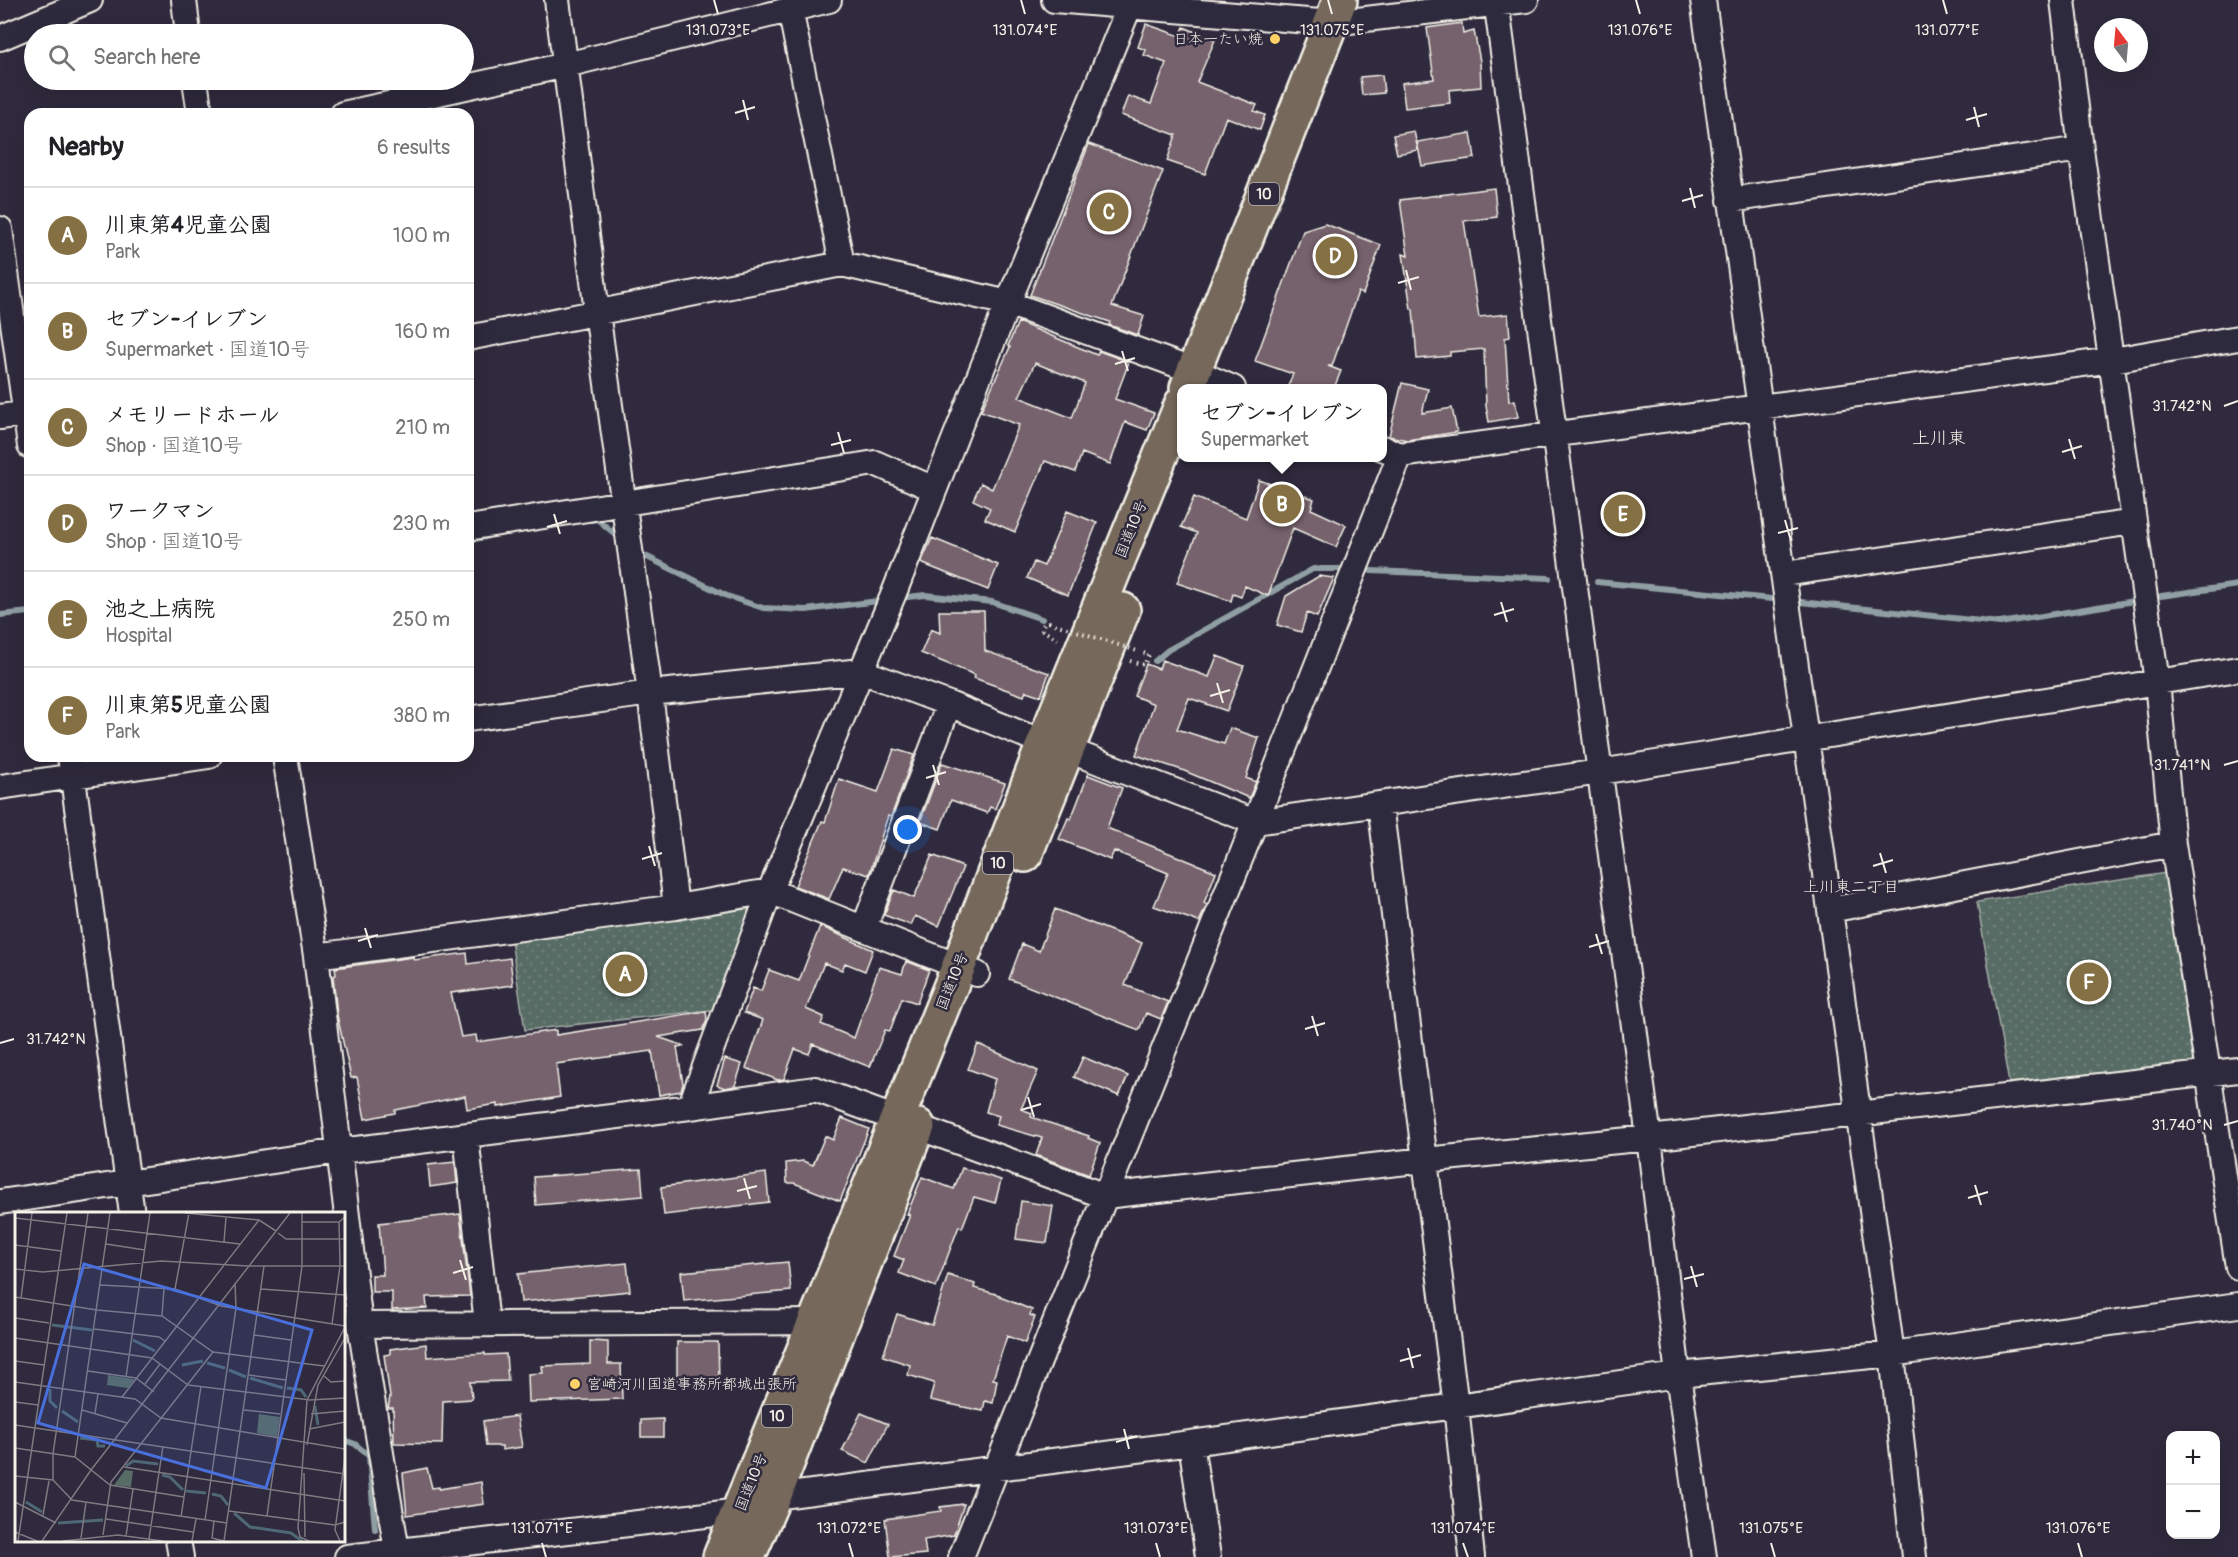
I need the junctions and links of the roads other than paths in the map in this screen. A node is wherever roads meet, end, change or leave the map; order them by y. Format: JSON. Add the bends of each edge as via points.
{"nodes":[{"id":1,"x":90,"y":0,"type":"edge"},
{"id":2,"x":183,"y":0,"type":"edge"},
{"id":3,"x":557,"y":0,"type":"edge"},
{"id":4,"x":829,"y":0,"type":"edge"},
{"id":5,"x":1053,"y":0,"type":"edge"},
{"id":6,"x":1526,"y":0,"type":"edge"},
{"id":7,"x":1703,"y":0,"type":"edge"},
{"id":8,"x":2063,"y":0,"type":"edge"},
{"id":9,"x":1496,"y":2,"type":"edge"},
{"id":10,"x":1130,"y":3,"type":"edge"},
{"id":11,"x":790,"y":9,"type":"junction"},
{"id":12,"x":1346,"y":11,"type":"edge"},
{"id":13,"x":33,"y":24,"type":"edge"},
{"id":14,"x":187,"y":24,"type":"edge"},
{"id":15,"x":24,"y":28,"type":"edge"},
{"id":16,"x":0,"y":38,"type":"edge"},
{"id":17,"x":566,"y":65,"type":"junction"},
{"id":18,"x":474,"y":85,"type":"edge"},
{"id":19,"x":196,"y":90,"type":"edge"},
{"id":20,"x":452,"y":90,"type":"edge"},
{"id":21,"x":199,"y":108,"type":"edge"},
{"id":22,"x":370,"y":108,"type":"edge"},
{"id":23,"x":2081,"y":149,"type":"junction"},
{"id":24,"x":1730,"y":200,"type":"junction"},
{"id":25,"x":0,"y":229,"type":"edge"},
{"id":26,"x":842,"y":264,"type":"junction"},
{"id":27,"x":1008,"y":303,"type":"junction"},
{"id":28,"x":597,"y":312,"type":"junction"},
{"id":29,"x":474,"y":337,"type":"edge"},
{"id":30,"x":2238,"y":338,"type":"edge"},
{"id":31,"x":2113,"y":360,"type":"junction"},
{"id":32,"x":1208,"y":384,"type":"edge"},
{"id":33,"x":24,"y":388,"type":"edge"},
{"id":34,"x":1759,"y":407,"type":"junction"},
{"id":35,"x":24,"y":414,"type":"edge"},
{"id":36,"x":0,"y":417,"type":"edge"},
{"id":37,"x":1177,"y":417,"type":"edge"},
{"id":38,"x":1552,"y":433,"type":"junction"},
{"id":39,"x":1391,"y":451,"type":"edge"},
{"id":40,"x":1181,"y":462,"type":"edge"},
{"id":41,"x":1387,"y":462,"type":"edge"},
{"id":42,"x":934,"y":489,"type":"junction"},
{"id":43,"x":624,"y":509,"type":"junction"},
{"id":44,"x":2134,"y":522,"type":"junction"},
{"id":45,"x":474,"y":527,"type":"edge"},
{"id":46,"x":1784,"y":574,"type":"junction"},
{"id":47,"x":2238,"y":669,"type":"edge"},
{"id":48,"x":861,"y":671,"type":"junction"},
{"id":49,"x":2157,"y":682,"type":"junction"},
{"id":50,"x":650,"y":693,"type":"junction"},
{"id":51,"x":950,"y":704,"type":"junction"},
{"id":52,"x":474,"y":717,"type":"edge"},
{"id":53,"x":1806,"y":739,"type":"junction"},
{"id":54,"x":1056,"y":747,"type":"junction"},
{"id":55,"x":126,"y":762,"type":"edge"},
{"id":56,"x":286,"y":762,"type":"edge"},
{"id":57,"x":71,"y":766,"type":"edge"},
{"id":58,"x":1600,"y":772,"type":"junction"},
{"id":59,"x":0,"y":787,"type":"edge"},
{"id":60,"x":1380,"y":804,"type":"junction"},
{"id":61,"x":1255,"y":822,"type":"junction"},
{"id":62,"x":2173,"y":844,"type":"junction"},
{"id":63,"x":770,"y":891,"type":"junction"},
{"id":64,"x":676,"y":907,"type":"junction"},
{"id":65,"x":1830,"y":910,"type":"junction"},
{"id":66,"x":864,"y":928,"type":"junction"},
{"id":67,"x":316,"y":956,"type":"junction"},
{"id":68,"x":967,"y":971,"type":"junction"},
{"id":69,"x":2238,"y":1070,"type":"edge"},
{"id":70,"x":2210,"y":1073,"type":"junction"},
{"id":71,"x":690,"y":1107,"type":"junction"},
{"id":72,"x":1857,"y":1113,"type":"junction"},
{"id":73,"x":907,"y":1123,"type":"junction"},
{"id":74,"x":466,"y":1136,"type":"junction"},
{"id":75,"x":1649,"y":1138,"type":"junction"},
{"id":76,"x":340,"y":1151,"type":"junction"},
{"id":77,"x":1425,"y":1160,"type":"junction"},
{"id":78,"x":127,"y":1182,"type":"junction"},
{"id":79,"x":1105,"y":1196,"type":"junction"},
{"id":80,"x":0,"y":1203,"type":"edge"},
{"id":81,"x":132,"y":1212,"type":"edge"},
{"id":82,"x":2238,"y":1267,"type":"edge"},
{"id":83,"x":2238,"y":1305,"type":"edge"},
{"id":84,"x":815,"y":1322,"type":"junction"},
{"id":85,"x":487,"y":1324,"type":"junction"},
{"id":86,"x":360,"y":1325,"type":"junction"},
{"id":87,"x":1892,"y":1354,"type":"junction"},
{"id":88,"x":1678,"y":1375,"type":"junction"},
{"id":89,"x":1456,"y":1406,"type":"junction"},
{"id":90,"x":1191,"y":1443,"type":"junction"},
{"id":91,"x":996,"y":1469,"type":"junction"},
{"id":92,"x":774,"y":1497,"type":"junction"},
{"id":93,"x":740,"y":1511,"type":"junction"},
{"id":94,"x":178,"y":1542,"type":"edge"},
{"id":95,"x":398,"y":1554,"type":"edge"},
{"id":96,"x":181,"y":1557,"type":"edge"},
{"id":97,"x":347,"y":1557,"type":"edge"},
{"id":98,"x":720,"y":1557,"type":"edge"},
{"id":99,"x":748,"y":1557,"type":"edge"},
{"id":100,"x":961,"y":1557,"type":"edge"},
{"id":101,"x":1208,"y":1557,"type":"edge"},
{"id":102,"x":1472,"y":1557,"type":"edge"},
{"id":103,"x":1704,"y":1557,"type":"edge"},
{"id":104,"x":1914,"y":1557,"type":"edge"}],
"edges":[{"from":1,"to":13,"type":"street"},
{"from":2,"to":14,"type":"street"},
{"from":3,"to":17,"type":"street"},
{"from":4,"to":11,"type":"street"},
{"from":5,"to":10,"type":"street"},
{"from":6,"to":9,"type":"street"},
{"from":7,"to":24,"type":"street"},
{"from":8,"to":23,"type":"street"},
{"from":9,"to":12,"type":"street"},
{"from":9,"to":38,"type":"street"},
{"from":10,"to":12,"type":"street"},
{"from":10,"to":27,"type":"street"},
{"from":11,"to":17,"type":"street"},
{"from":11,"to":26,"type":"street"},
{"from":12,"to":32,"type":"highway","number":"10"},
{"from":15,"to":16,"type":"street"},
{"from":17,"to":18,"type":"street"},
{"from":17,"to":28,"type":"street"},
{"from":19,"to":21,"type":"street"},
{"from":20,"to":22,"type":"street"},
{"from":23,"to":24,"type":"street"},
{"from":23,"to":31,"type":"street"},
{"from":24,"to":34,"type":"street"},
{"from":25,"to":33,"type":"street"},
{"from":26,"to":27,"type":"street"},
{"from":26,"to":28,"type":"street"},
{"from":27,"to":32,"type":"street"},
{"from":27,"to":42,"type":"street"},
{"from":28,"to":29,"type":"street"},
{"from":28,"to":43,"type":"street"},
{"from":30,"to":31,"type":"street"},
{"from":31,"to":34,"type":"street"},
{"from":31,"to":44,"type":"street"},
{"from":34,"to":38,"type":"street"},
{"from":34,"to":46,"type":"street"},
{"from":35,"to":36,"type":"street"},
{"from":37,"to":54,"type":"highway","name":"国道10号","number":"10"},
{"from":38,"to":39,"type":"street"},
{"from":38,"to":58,"type":"street"},
{"from":40,"to":54,"type":"highway","name":"国道10号","number":"10"},
{"from":41,"to":61,"type":"street"},
{"from":42,"to":43,"type":"street","via":[[875,463]]},
{"from":42,"to":48,"type":"street"},
{"from":43,"to":45,"type":"street"},
{"from":43,"to":50,"type":"street"},
{"from":44,"to":46,"type":"street"},
{"from":44,"to":49,"type":"street"},
{"from":46,"to":53,"type":"street"},
{"from":47,"to":49,"type":"street"},
{"from":48,"to":50,"type":"street"},
{"from":48,"to":51,"type":"street"},
{"from":48,"to":63,"type":"street"},
{"from":49,"to":53,"type":"street"},
{"from":49,"to":62,"type":"street"},
{"from":50,"to":52,"type":"street"},
{"from":50,"to":64,"type":"street"},
{"from":51,"to":54,"type":"street"},
{"from":51,"to":66,"type":"street"},
{"from":53,"to":58,"type":"street"},
{"from":53,"to":65,"type":"street"},
{"from":54,"to":61,"type":"street"},
{"from":54,"to":68,"type":"highway","name":"国道10号","number":"10"},
{"from":55,"to":57,"type":"street"},
{"from":56,"to":67,"type":"street"},
{"from":57,"to":59,"type":"street"},
{"from":57,"to":78,"type":"street"},
{"from":58,"to":60,"type":"street"},
{"from":58,"to":75,"type":"street"},
{"from":60,"to":61,"type":"street"},
{"from":60,"to":77,"type":"street"},
{"from":61,"to":79,"type":"street"},
{"from":62,"to":65,"type":"street"},
{"from":62,"to":70,"type":"street"},
{"from":63,"to":64,"type":"street"},
{"from":63,"to":66,"type":"street"},
{"from":63,"to":71,"type":"street"},
{"from":64,"to":67,"type":"street"},
{"from":65,"to":72,"type":"street"},
{"from":66,"to":68,"type":"street"},
{"from":67,"to":76,"type":"street"},
{"from":68,"to":73,"type":"highway","name":"国道10号","number":"10"},
{"from":69,"to":70,"type":"street"},
{"from":70,"to":72,"type":"street"},
{"from":70,"to":82,"type":"street"},
{"from":71,"to":73,"type":"street","via":[[814,1089]]},
{"from":71,"to":74,"type":"street"},
{"from":72,"to":75,"type":"street"},
{"from":72,"to":87,"type":"street"},
{"from":73,"to":79,"type":"street"},
{"from":73,"to":84,"type":"highway","name":"国道10号","number":"10"},
{"from":73,"to":92,"type":"highway","name":"国道10号","number":"10"},
{"from":74,"to":76,"type":"street"},
{"from":74,"to":85,"type":"street"},
{"from":75,"to":77,"type":"street"},
{"from":75,"to":88,"type":"street"},
{"from":76,"to":78,"type":"street"},
{"from":76,"to":86,"type":"street"},
{"from":77,"to":79,"type":"street"},
{"from":77,"to":89,"type":"street"},
{"from":78,"to":80,"type":"street"},
{"from":78,"to":81,"type":"street"},
{"from":79,"to":91,"type":"street"},
{"from":83,"to":87,"type":"street"},
{"from":84,"to":85,"type":"street"},
{"from":84,"to":93,"type":"highway","name":"国道10号","number":"10"},
{"from":85,"to":86,"type":"street"},
{"from":86,"to":95,"type":"street"},
{"from":87,"to":88,"type":"street"},
{"from":87,"to":104,"type":"street"},
{"from":88,"to":89,"type":"street"},
{"from":88,"to":103,"type":"street"},
{"from":89,"to":90,"type":"street"},
{"from":89,"to":102,"type":"street"},
{"from":90,"to":91,"type":"street"},
{"from":90,"to":101,"type":"street"},
{"from":91,"to":92,"type":"street"},
{"from":91,"to":100,"type":"street"},
{"from":92,"to":93,"type":"street"},
{"from":92,"to":99,"type":"highway","name":"国道10号","number":"10"},
{"from":93,"to":95,"type":"street"},
{"from":93,"to":98,"type":"highway","name":"国道10号","number":"10"},
{"from":94,"to":96,"type":"street"},
{"from":95,"to":97,"type":"street"}]}
